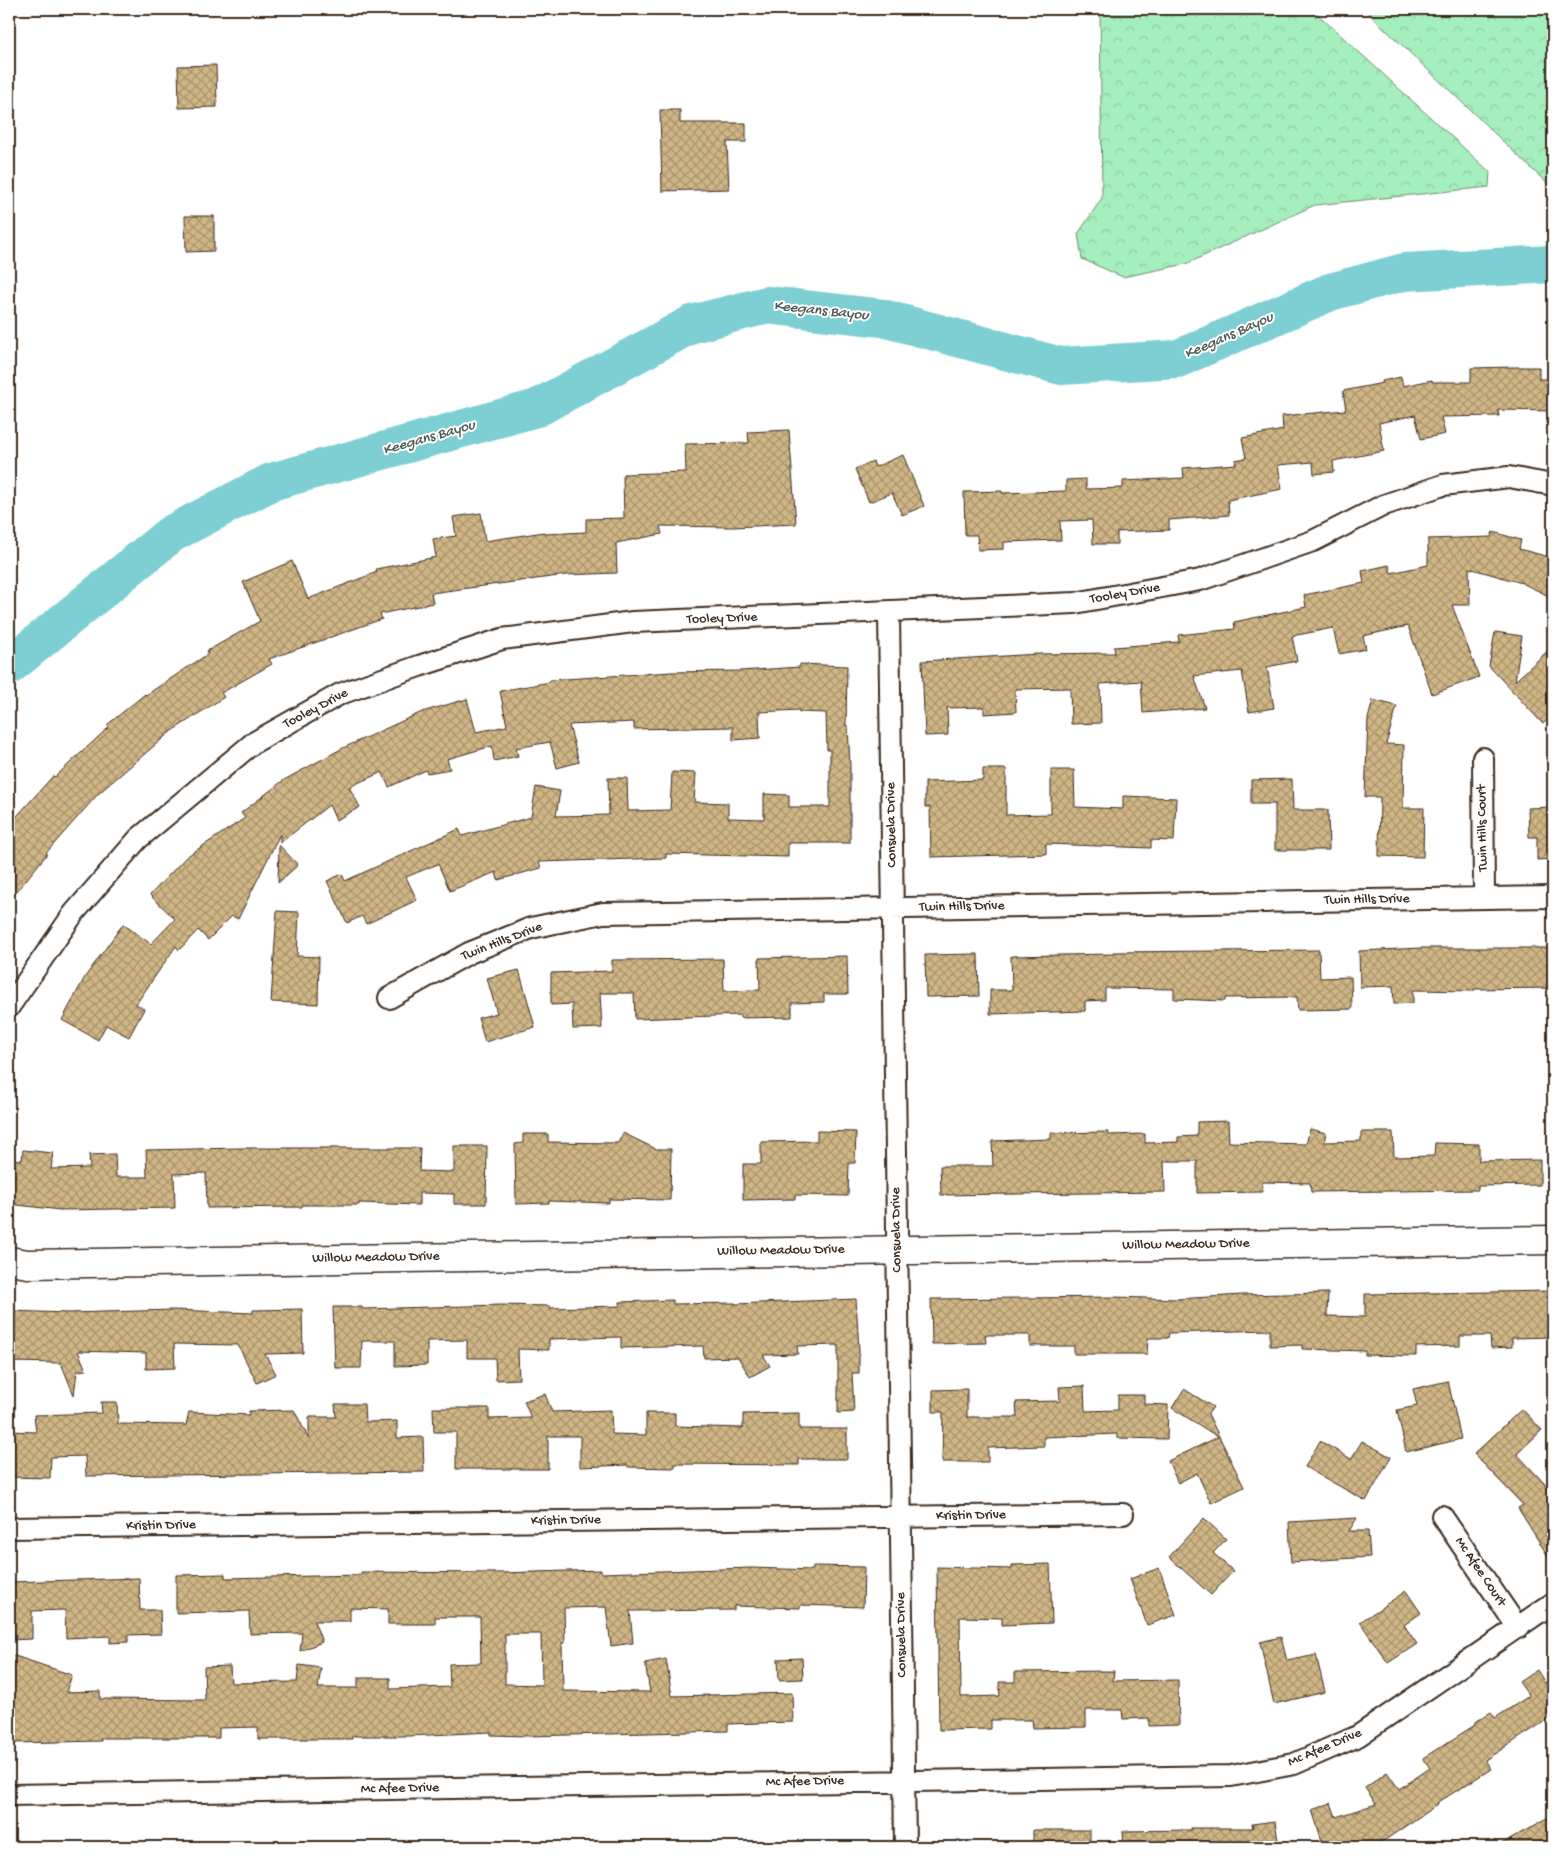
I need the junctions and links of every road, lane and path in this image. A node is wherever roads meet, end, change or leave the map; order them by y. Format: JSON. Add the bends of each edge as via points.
{"nodes":[{"id":1,"x":1553,"y":485,"type":"edge"},
{"id":2,"x":889,"y":613,"type":"junction"},
{"id":3,"x":1482,"y":758,"type":"dead end"},
{"id":4,"x":1553,"y":896,"type":"edge"},
{"id":5,"x":1484,"y":898,"type":"junction"},
{"id":6,"x":893,"y":908,"type":"junction"},
{"id":7,"x":389,"y":998,"type":"dead end"},
{"id":8,"x":9,"y":1007,"type":"edge"},
{"id":9,"x":1553,"y":1240,"type":"edge"},
{"id":10,"x":897,"y":1249,"type":"junction"},
{"id":11,"x":9,"y":1260,"type":"edge"},
{"id":12,"x":1123,"y":1514,"type":"dead end"},
{"id":13,"x":1442,"y":1516,"type":"dead end"},
{"id":14,"x":900,"y":1517,"type":"junction"},
{"id":15,"x":9,"y":1528,"type":"edge"},
{"id":16,"x":1553,"y":1603,"type":"edge"},
{"id":17,"x":1518,"y":1628,"type":"junction"},
{"id":18,"x":904,"y":1781,"type":"junction"},
{"id":19,"x":9,"y":1795,"type":"edge"},
{"id":20,"x":905,"y":1847,"type":"edge"}],
"edges":[{"from":1,"to":2,"type":"street","name":"Tooley Drive","via":[[1509,476],[1443,485],[1384,505],[1313,541],[1200,580],[1075,603]]},
{"from":2,"to":6,"type":"street","name":"Consuela Drive"},
{"from":2,"to":8,"type":"street","name":"Tooley Drive","via":[[633,622],[502,639],[340,694],[253,743],[138,839],[74,913]]},
{"from":3,"to":5,"type":"street","name":"Twin Hills Court"},
{"from":4,"to":5,"type":"street","name":"Twin Hills Drive"},
{"from":5,"to":6,"type":"street","name":"Twin Hills Drive"},
{"from":6,"to":7,"type":"street","name":"Twin Hills Drive","via":[[603,912],[531,928],[469,953]]},
{"from":6,"to":10,"type":"street","name":"Consuela Drive"},
{"from":9,"to":10,"type":"street","name":"Willow Meadow Drive"},
{"from":10,"to":11,"type":"street","name":"Willow Meadow Drive","via":[[38,1263]]},
{"from":10,"to":14,"type":"street","name":"Consuela Drive"},
{"from":12,"to":14,"type":"street","name":"Kristin Drive"},
{"from":13,"to":17,"type":"street","name":"Mc Afee Court"},
{"from":14,"to":15,"type":"street","name":"Kristin Drive"},
{"from":14,"to":18,"type":"street","name":"Consuela Drive"},
{"from":16,"to":17,"type":"street","name":"Mc Afee Drive"},
{"from":17,"to":18,"type":"street","name":"Mc Afee Drive","via":[[1358,1736],[1294,1764],[1231,1776]]},
{"from":18,"to":19,"type":"street","name":"Mc Afee Drive"},
{"from":18,"to":20,"type":"street","name":"Consuela Drive"}]}
